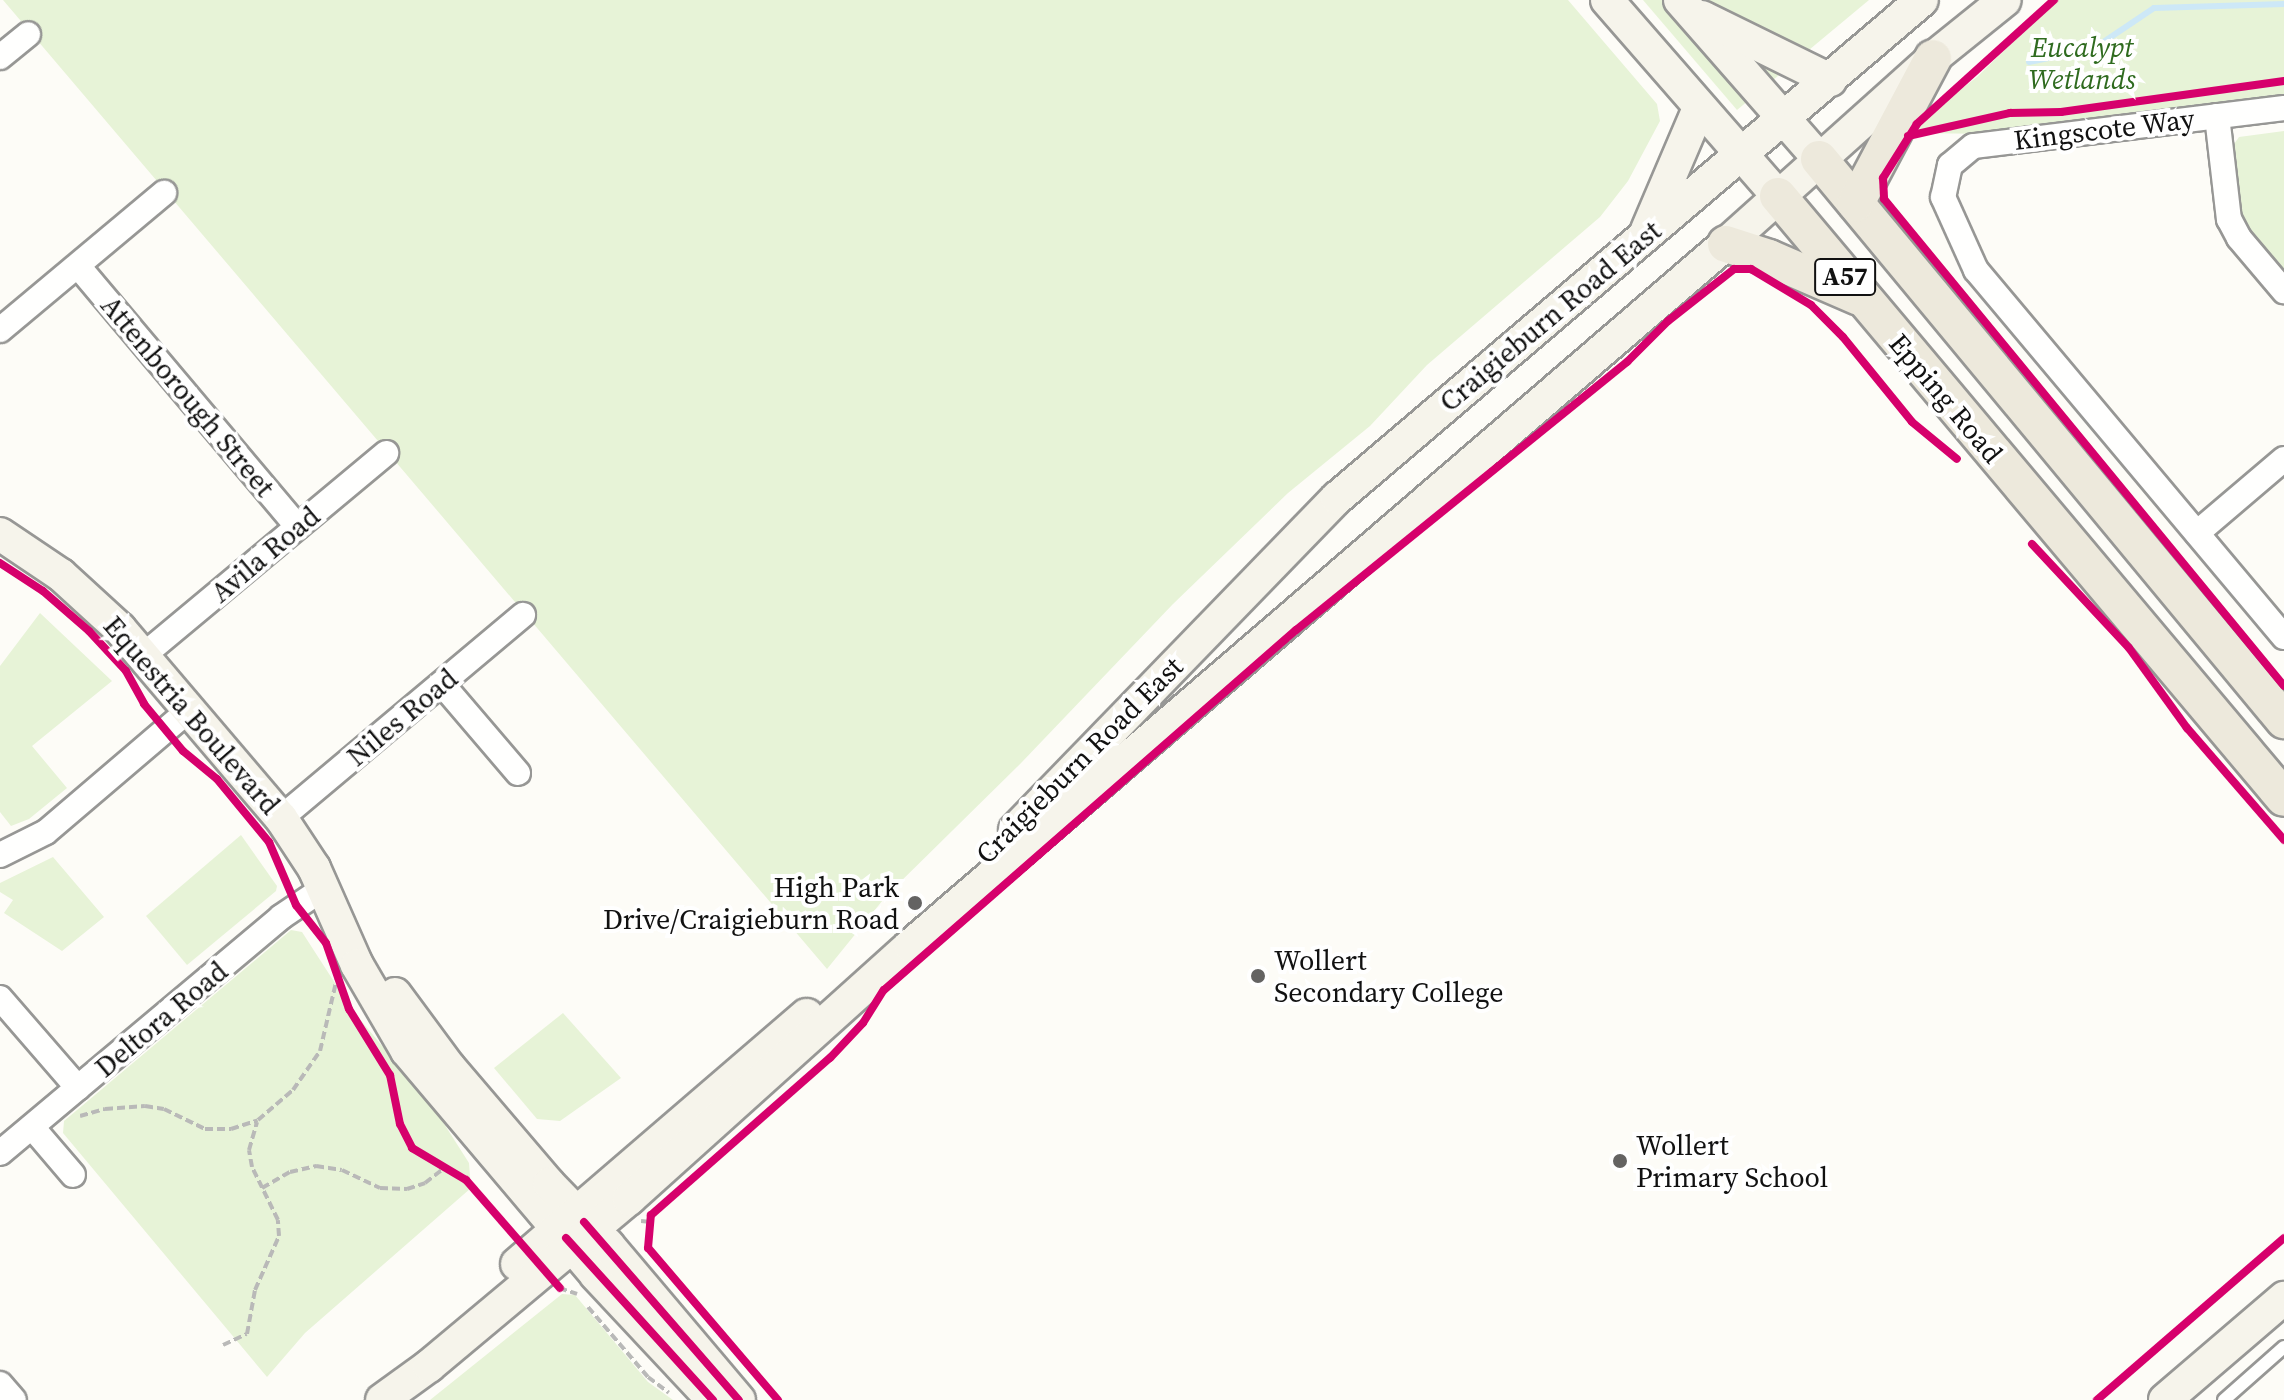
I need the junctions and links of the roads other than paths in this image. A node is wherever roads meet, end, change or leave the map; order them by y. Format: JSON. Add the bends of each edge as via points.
{"nodes":[{"id":1,"x":1607,"y":0,"type":"edge"},
{"id":2,"x":1922,"y":0,"type":"edge"},
{"id":3,"x":2005,"y":0,"type":"edge"},
{"id":4,"x":1684,"y":5,"type":"edge"},
{"id":5,"x":28,"y":34,"type":"dead end"},
{"id":6,"x":0,"y":57,"type":"edge"},
{"id":7,"x":1933,"y":58,"type":"junction"},
{"id":8,"x":1830,"y":80,"type":"junction"},
{"id":9,"x":1699,"y":108,"type":"junction"},
{"id":10,"x":2284,"y":108,"type":"edge"},
{"id":11,"x":2217,"y":116,"type":"junction"},
{"id":12,"x":1784,"y":119,"type":"junction"},
{"id":13,"x":1742,"y":155,"type":"junction"},
{"id":14,"x":1819,"y":159,"type":"junction"},
{"id":15,"x":164,"y":193,"type":"dead end"},
{"id":16,"x":1778,"y":196,"type":"junction"},
{"id":17,"x":1856,"y":203,"type":"junction"},
{"id":18,"x":1644,"y":237,"type":"junction"},
{"id":19,"x":1726,"y":244,"type":"junction"},
{"id":20,"x":78,"y":266,"type":"junction"},
{"id":21,"x":2284,"y":291,"type":"edge"},
{"id":22,"x":1861,"y":298,"type":"junction"},
{"id":23,"x":0,"y":330,"type":"edge"},
{"id":24,"x":386,"y":453,"type":"dead end"},
{"id":25,"x":2284,"y":459,"type":"edge"},
{"id":26,"x":298,"y":527,"type":"junction"},
{"id":27,"x":2197,"y":533,"type":"junction"},
{"id":28,"x":0,"y":534,"type":"edge"},
{"id":29,"x":523,"y":615,"type":"dead end"},
{"id":30,"x":2284,"y":637,"type":"edge"},
{"id":31,"x":145,"y":654,"type":"junction"},
{"id":32,"x":442,"y":684,"type":"junction"},
{"id":33,"x":190,"y":709,"type":"junction"},
{"id":34,"x":2284,"y":720,"type":"edge"},
{"id":35,"x":518,"y":773,"type":"dead end"},
{"id":36,"x":2284,"y":798,"type":"edge"},
{"id":37,"x":281,"y":818,"type":"junction"},
{"id":38,"x":0,"y":855,"type":"edge"},
{"id":39,"x":324,"y":888,"type":"junction"},
{"id":40,"x":0,"y":998,"type":"edge"},
{"id":41,"x":78,"y":1088,"type":"junction"},
{"id":42,"x":39,"y":1134,"type":"junction"},
{"id":43,"x":0,"y":1153,"type":"edge"},
{"id":44,"x":73,"y":1175,"type":"dead end"},
{"id":45,"x":574,"y":1230,"type":"junction"},
{"id":46,"x":2284,"y":1298,"type":"edge"},
{"id":47,"x":2284,"y":1347,"type":"edge"},
{"id":48,"x":0,"y":1384,"type":"edge"},
{"id":49,"x":14,"y":1400,"type":"edge"},
{"id":50,"x":372,"y":1400,"type":"edge"},
{"id":51,"x":382,"y":1400,"type":"edge"},
{"id":52,"x":713,"y":1400,"type":"edge"},
{"id":53,"x":739,"y":1400,"type":"edge"},
{"id":54,"x":2165,"y":1400,"type":"edge"},
{"id":55,"x":2224,"y":1400,"type":"edge"}],
"edges":[{"from":1,"to":9,"type":"main road","name":"Epping Road"},
{"from":2,"to":8,"type":"main road","name":"Craigieburn Road East"},
{"from":3,"to":7,"type":"main road","name":"Craigieburn Road East"},
{"from":4,"to":8,"type":"main road"},
{"from":4,"to":12,"type":"main road","name":"Epping Road"},
{"from":5,"to":6,"type":"street"},
{"from":7,"to":14,"type":"main road","name":"Craigieburn Road East"},
{"from":7,"to":17,"type":"main road"},
{"from":8,"to":12,"type":"main road","name":"Craigieburn Road East"},
{"from":9,"to":13,"type":"main road","name":"Epping Road"},
{"from":9,"to":18,"type":"main road"},
{"from":10,"to":11,"type":"street","name":"Kingscote Way"},
{"from":11,"to":21,"type":"street","via":[[2229,219]]},
{"from":11,"to":27,"type":"street","name":"Kingscote Way","via":[[1973,146],[1950,165],[1943,183],[1946,208],[1976,270]]},
{"from":12,"to":13,"type":"main road","name":"Craigieburn Road East"},
{"from":12,"to":14,"type":"main road","name":"Epping Road"},
{"from":13,"to":16,"type":"main road","name":"Epping Road"},
{"from":13,"to":18,"type":"main road","name":"Craigieburn Road East"},
{"from":14,"to":16,"type":"main road","name":"Craigieburn Road East"},
{"from":14,"to":17,"type":"main road","name":"Epping Road"},
{"from":15,"to":20,"type":"street"},
{"from":16,"to":19,"type":"main road","name":"Craigieburn Road East"},
{"from":16,"to":22,"type":"main road","name":"Epping Road","number":"A57"},
{"from":17,"to":34,"type":"main road","name":"Epping Road"},
{"from":18,"to":45,"type":"main road","name":"Craigieburn Road East","via":[[1337,498],[1028,819]]},
{"from":19,"to":22,"type":"main road"},
{"from":19,"to":45,"type":"main road","name":"Craigieburn Road East","via":[[910,946],[782,1064]]},
{"from":20,"to":23,"type":"street"},
{"from":20,"to":26,"type":"street","name":"Attenborough Street"},
{"from":22,"to":36,"type":"main road","name":"Epping Road","number":"A57"},
{"from":24,"to":26,"type":"street","name":"Avila Road"},
{"from":25,"to":27,"type":"street"},
{"from":26,"to":31,"type":"street","name":"Avila Road"},
{"from":27,"to":30,"type":"street"},
{"from":28,"to":31,"type":"main road","name":"Equestria Boulevard","via":[[61,575]]},
{"from":29,"to":32,"type":"street","name":"Niles Road"},
{"from":31,"to":33,"type":"main road","name":"Equestria Boulevard"},
{"from":32,"to":35,"type":"street"},
{"from":32,"to":37,"type":"street","name":"Niles Road"},
{"from":33,"to":37,"type":"main road","name":"Equestria Boulevard"},
{"from":33,"to":38,"type":"street","via":[[46,832]]},
{"from":37,"to":39,"type":"main road","name":"Equestria Boulevard"},
{"from":39,"to":41,"type":"street","name":"Deltora Road","via":[[281,917]]},
{"from":39,"to":45,"type":"main road","name":"Equestria Boulevard","via":[[357,965],[407,1051]]},
{"from":40,"to":41,"type":"street"},
{"from":41,"to":42,"type":"street","name":"Deltora Road"},
{"from":42,"to":43,"type":"street","name":"Deltora Road"},
{"from":42,"to":44,"type":"street"},
{"from":45,"to":50,"type":"main road","name":"Craigieburn Road East","via":[[415,1353]]},
{"from":45,"to":51,"type":"main road","name":"Craigieburn Road East","via":[[550,1284]]},
{"from":45,"to":52,"type":"main road"},
{"from":45,"to":53,"type":"main road"},
{"from":46,"to":54,"type":"main road"},
{"from":47,"to":55,"type":"lane"},
{"from":48,"to":49,"type":"street"}]}
